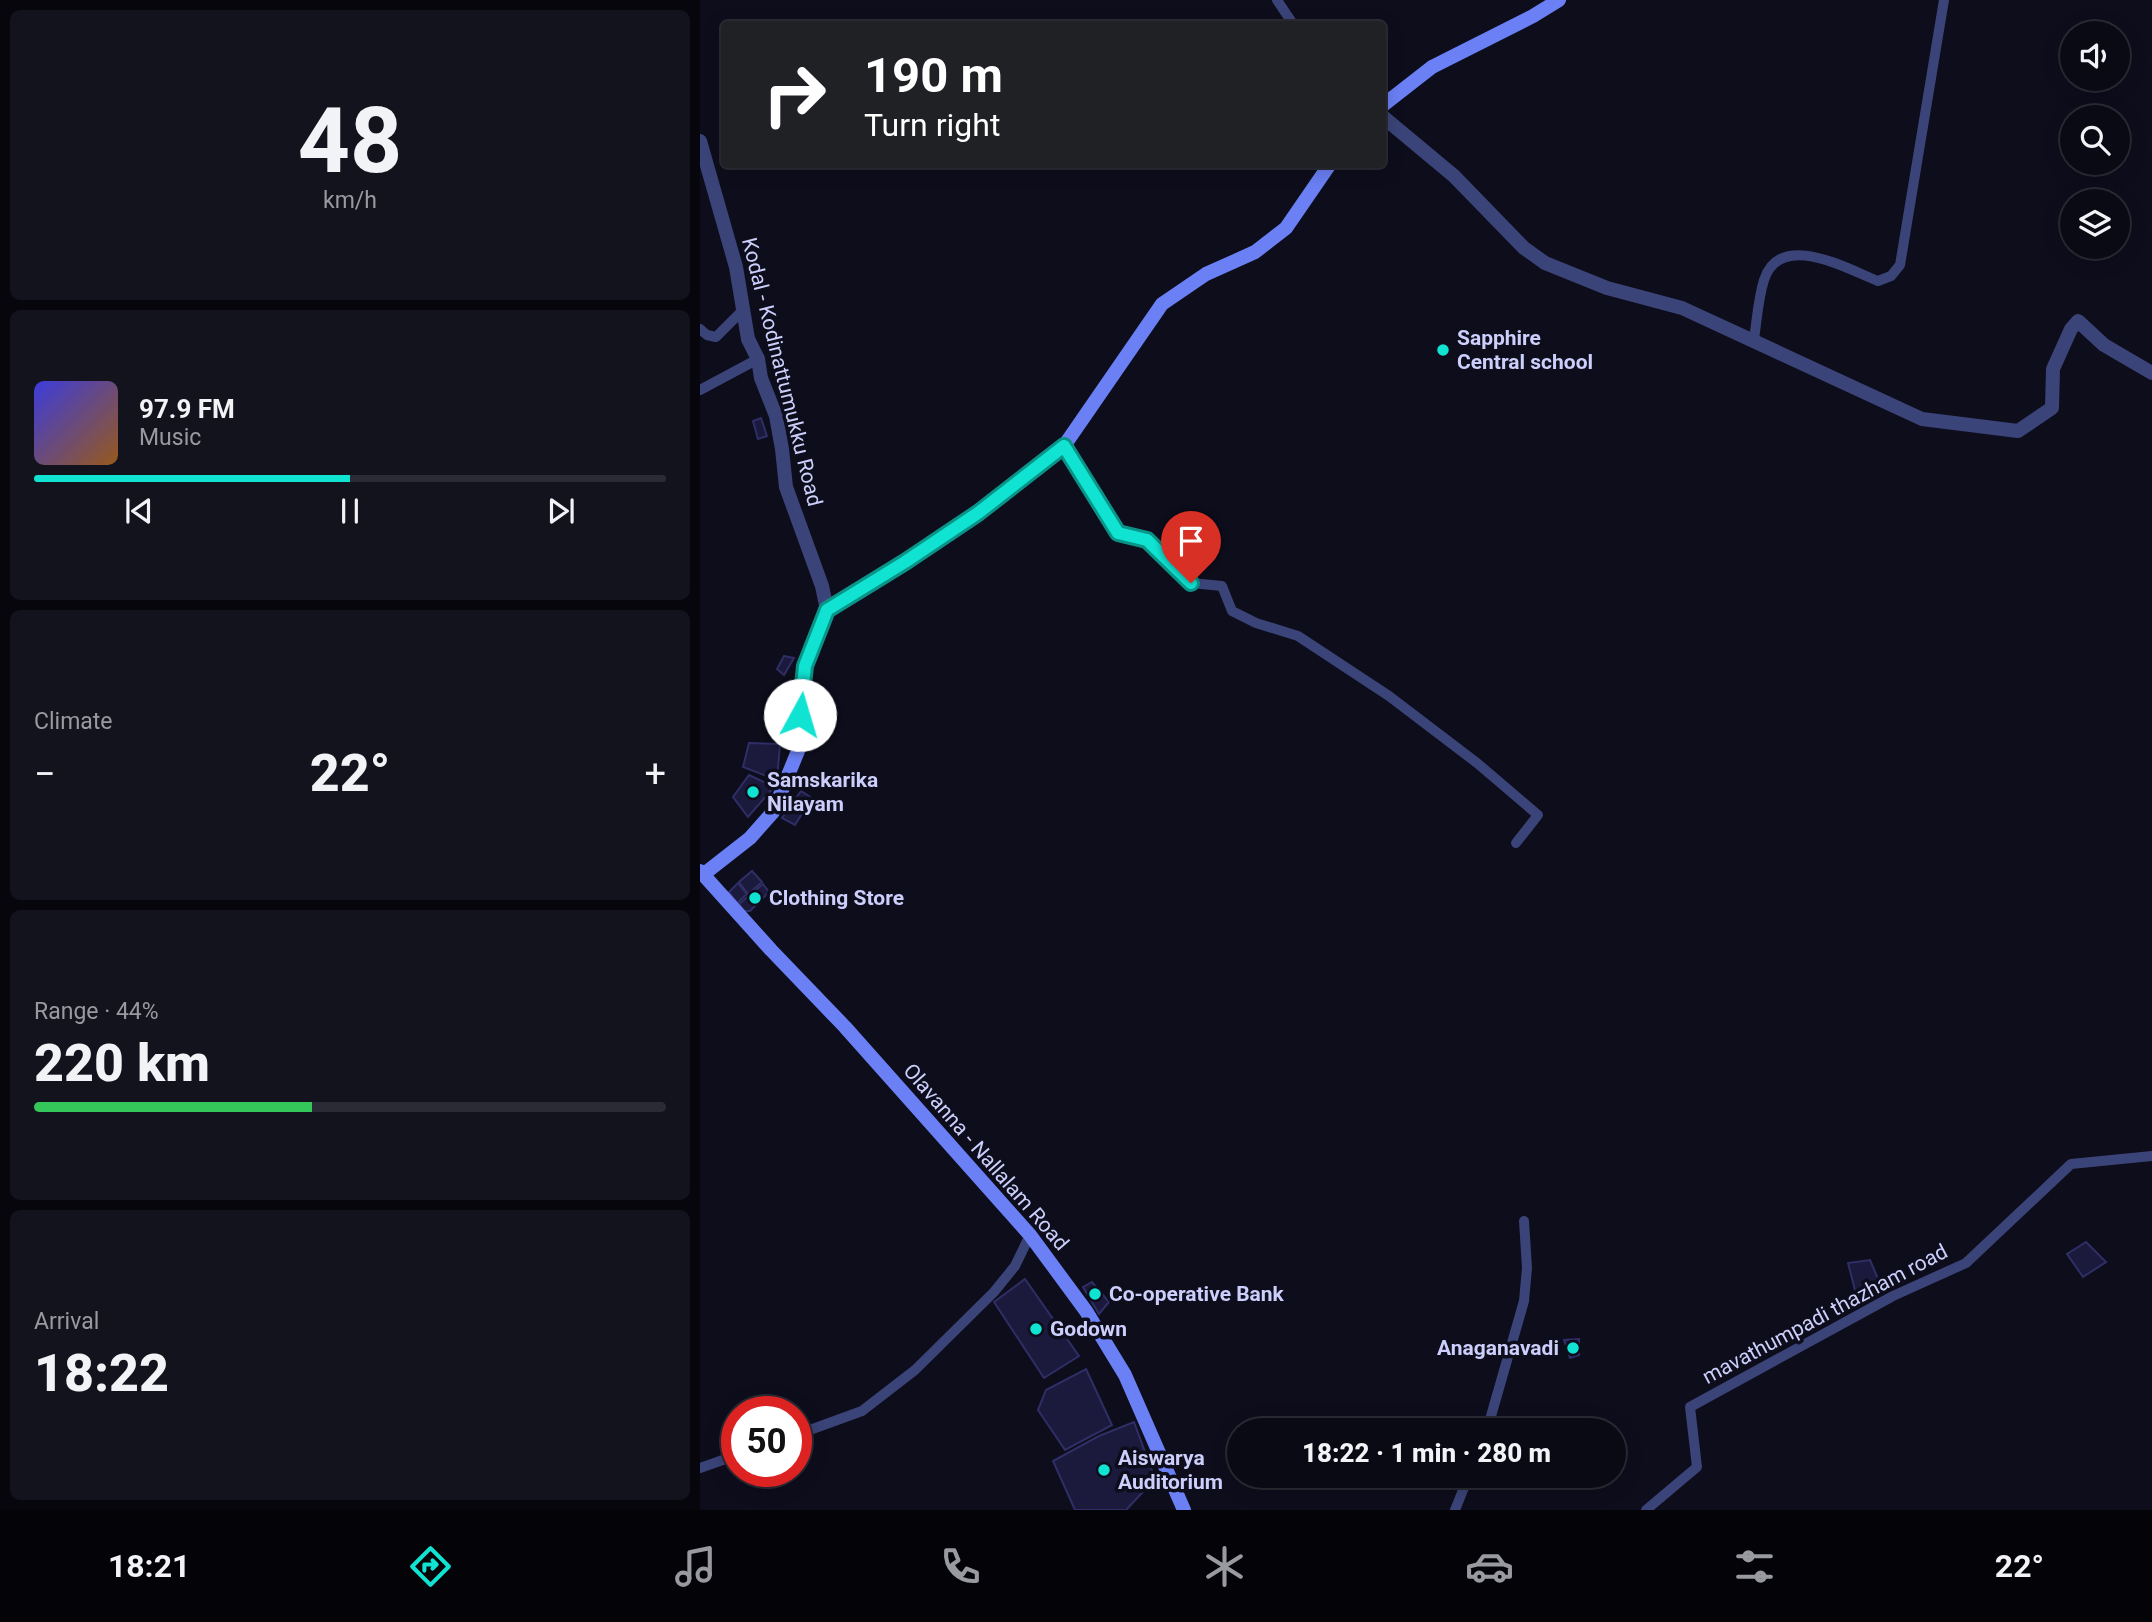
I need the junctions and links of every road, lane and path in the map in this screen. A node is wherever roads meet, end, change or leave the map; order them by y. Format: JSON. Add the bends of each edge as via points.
{"nodes":[{"id":1,"x":1277,"y":0,"type":"edge"},
{"id":2,"x":1559,"y":0,"type":"edge"},
{"id":3,"x":1944,"y":0,"type":"edge"},
{"id":4,"x":1291,"y":21,"type":"edge"},
{"id":5,"x":1386,"y":103,"type":"edge"},
{"id":6,"x":1386,"y":119,"type":"edge"},
{"id":7,"x":700,"y":141,"type":"edge"},
{"id":8,"x":1326,"y":168,"type":"edge"},
{"id":9,"x":743,"y":310,"type":"junction"},
{"id":10,"x":700,"y":329,"type":"edge"},
{"id":11,"x":1754,"y":340,"type":"junction"},
{"id":12,"x":758,"y":359,"type":"junction"},
{"id":13,"x":2152,"y":373,"type":"edge"},
{"id":14,"x":700,"y":390,"type":"edge"},
{"id":15,"x":1064,"y":446,"type":"junction"},
{"id":16,"x":827,"y":610,"type":"junction"},
{"id":17,"x":1516,"y":843,"type":"dead end"},
{"id":18,"x":702,"y":873,"type":"edge"},
{"id":19,"x":2152,"y":1156,"type":"edge"},
{"id":20,"x":1524,"y":1221,"type":"dead end"},
{"id":21,"x":1030,"y":1235,"type":"junction"},
{"id":22,"x":1490,"y":1418,"type":"edge"},
{"id":23,"x":812,"y":1429,"type":"edge"},
{"id":24,"x":721,"y":1461,"type":"edge"},
{"id":25,"x":700,"y":1468,"type":"edge"},
{"id":26,"x":1464,"y":1488,"type":"edge"},
{"id":27,"x":1184,"y":1510,"type":"edge"},
{"id":28,"x":1455,"y":1510,"type":"edge"},
{"id":29,"x":1646,"y":1510,"type":"edge"}],
"edges":[{"from":1,"to":4,"type":"street"},
{"from":2,"to":5,"type":"main road","via":[[1432,67]]},
{"from":3,"to":11,"type":"street","via":[[1900,265],[1891,276],[1878,281],[1815,255],[1786,256],[1773,264],[1764,279]]},
{"from":6,"to":11,"type":"street","via":[[1454,176],[1524,248],[1545,263],[1607,288],[1682,308]]},
{"from":7,"to":9,"type":"street","name":"Kodal - Kodinattumukku Road","via":[[736,267]]},
{"from":8,"to":15,"type":"main road","via":[[1286,228],[1255,252],[1206,274],[1162,304]]},
{"from":9,"to":10,"type":"street","via":[[716,337]]},
{"from":9,"to":12,"type":"street","name":"Kodal - Kodinattumukku Road","via":[[748,339]]},
{"from":11,"to":13,"type":"street","via":[[1922,419],[2018,431],[2052,408],[2053,369],[2078,321],[2104,345]]},
{"from":12,"to":14,"type":"street"},
{"from":12,"to":16,"type":"street","name":"Kodal - Kodinattumukku Road","via":[[776,416],[786,487]]},
{"from":15,"to":16,"type":"main road","via":[[978,513]]},
{"from":15,"to":17,"type":"street","via":[[1118,533],[1147,540],[1191,583],[1222,586],[1232,611],[1298,636],[1389,696],[1538,815]]},
{"from":16,"to":18,"type":"main road","via":[[805,666],[798,751],[773,812],[750,838]]},
{"from":18,"to":21,"type":"main road","name":"Olavanna - Nallalam Road"},
{"from":19,"to":29,"type":"street","name":"mavathumpadi thazham road","via":[[2071,1164],[1966,1263],[1893,1296],[1690,1407],[1697,1467]]},
{"from":20,"to":22,"type":"street","via":[[1524,1301]]},
{"from":21,"to":23,"type":"street","via":[[1015,1266],[994,1292],[915,1370],[862,1411]]},
{"from":21,"to":27,"type":"main road","name":"Olavanna - Nallalam Road","via":[[1086,1311],[1125,1375]]},
{"from":24,"to":25,"type":"street"},
{"from":26,"to":28,"type":"street"}]}
